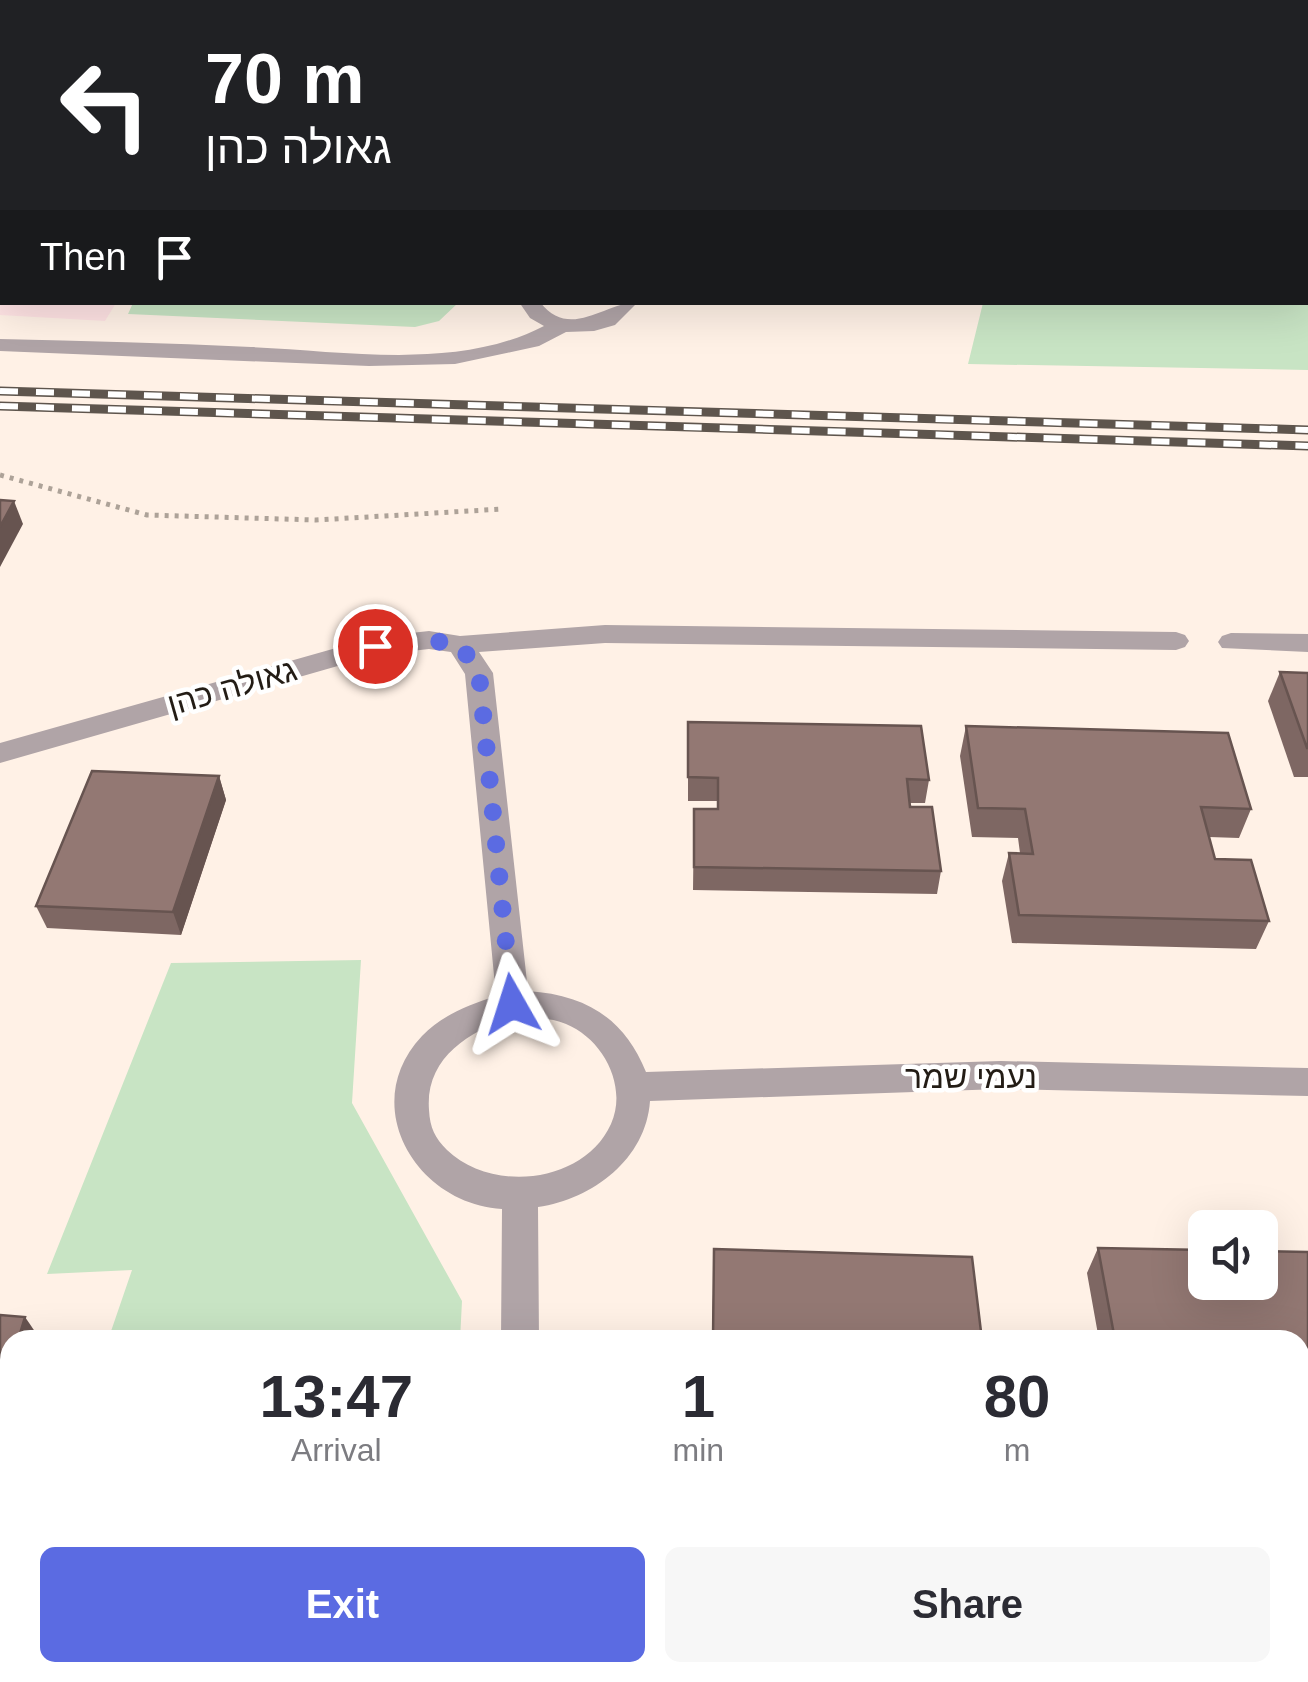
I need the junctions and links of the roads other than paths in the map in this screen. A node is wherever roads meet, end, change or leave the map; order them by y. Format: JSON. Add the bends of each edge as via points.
{"nodes":[{"id":1,"x":531,"y":305,"type":"edge"},
{"id":2,"x":626,"y":305,"type":"edge"},
{"id":3,"x":563,"y":325,"type":"junction"},
{"id":4,"x":0,"y":345,"type":"edge"},
{"id":5,"x":1176,"y":641,"type":"dead end"},
{"id":6,"x":1231,"y":642,"type":"dead end"},
{"id":7,"x":1308,"y":643,"type":"edge"},
{"id":8,"x":460,"y":645,"type":"junction"},
{"id":9,"x":0,"y":753,"type":"edge"},
{"id":10,"x":512,"y":1004,"type":"junction"},
{"id":11,"x":1308,"y":1082,"type":"edge"},
{"id":12,"x":634,"y":1087,"type":"junction"},
{"id":13,"x":520,"y":1195,"type":"junction"},
{"id":14,"x":520,"y":1330,"type":"edge"}],
"edges":[{"from":1,"to":3,"type":"street","via":[[536,315]]},
{"from":2,"to":3,"type":"street","via":[[610,320]]},
{"from":3,"to":4,"type":"street","via":[[509,350],[429,358]]},
{"from":5,"to":8,"type":"street","name":"גאולה כהן","via":[[605,634]]},
{"from":6,"to":7,"type":"street"},
{"from":8,"to":9,"type":"street","name":"גאולה כהן","via":[[429,640],[375,646]]},
{"from":8,"to":10,"type":"street","via":[[479,673]]},
{"from":10,"to":12,"type":"street","via":[[549,1005],[594,1024],[625,1058]]},
{"from":10,"to":13,"type":"street","via":[[447,1031],[424,1057],[411,1088],[411,1120],[424,1151],[448,1175],[483,1190]]},
{"from":11,"to":12,"type":"street","name":"נעמי שמר","via":[[1001,1075]]},
{"from":12,"to":13,"type":"street","via":[[631,1118],[604,1160],[558,1189]]},
{"from":13,"to":14,"type":"street"}]}
